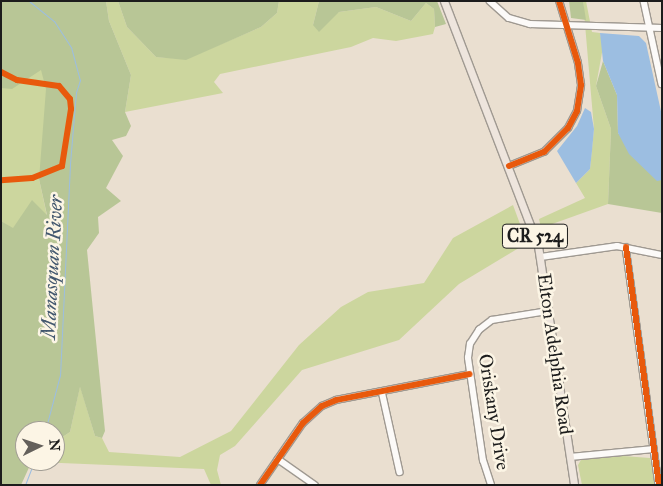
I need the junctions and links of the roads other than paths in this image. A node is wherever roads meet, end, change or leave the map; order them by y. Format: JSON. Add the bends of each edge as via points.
{"nodes":[{"id":1,"x":444,"y":1,"type":"edge"},
{"id":2,"x":490,"y":1,"type":"edge"},
{"id":3,"x":559,"y":1,"type":"edge"},
{"id":4,"x":644,"y":1,"type":"edge"},
{"id":5,"x":566,"y":26,"type":"junction"},
{"id":6,"x":650,"y":28,"type":"junction"},
{"id":7,"x":662,"y":28,"type":"edge"},
{"id":8,"x":662,"y":84,"type":"edge"},
{"id":9,"x":509,"y":166,"type":"junction"},
{"id":10,"x":626,"y":247,"type":"junction"},
{"id":11,"x":662,"y":255,"type":"edge"},
{"id":12,"x":541,"y":257,"type":"junction"},
{"id":13,"x":548,"y":311,"type":"junction"},
{"id":14,"x":470,"y":374,"type":"junction"},
{"id":15,"x":382,"y":390,"type":"junction"},
{"id":16,"x":654,"y":449,"type":"junction"},
{"id":17,"x":570,"y":457,"type":"junction"},
{"id":18,"x":278,"y":459,"type":"junction"},
{"id":19,"x":400,"y":472,"type":"dead end"},
{"id":20,"x":260,"y":485,"type":"edge"},
{"id":21,"x":315,"y":485,"type":"edge"},
{"id":22,"x":491,"y":485,"type":"edge"},
{"id":23,"x":574,"y":485,"type":"edge"},
{"id":24,"x":659,"y":485,"type":"edge"}],
"edges":[{"from":1,"to":9,"type":"main road","name":"Elton Adelphia Road","number":"CR 524"},
{"from":2,"to":5,"type":"street","via":[[502,14],[519,22]]},
{"from":3,"to":5,"type":"street"},
{"from":4,"to":6,"type":"street"},
{"from":5,"to":6,"type":"street"},
{"from":5,"to":9,"type":"street","via":[[581,85],[577,111],[568,128],[544,152]]},
{"from":6,"to":7,"type":"street"},
{"from":6,"to":8,"type":"street"},
{"from":9,"to":12,"type":"main road","name":"Elton Adelphia Road","number":"CR 524"},
{"from":10,"to":11,"type":"street"},
{"from":10,"to":12,"type":"street"},
{"from":10,"to":16,"type":"street"},
{"from":12,"to":13,"type":"main road","name":"Elton Adelphia Road","number":"CR 524"},
{"from":13,"to":14,"type":"street","name":"Oriskany Drive","via":[[499,318],[485,324],[470,344]]},
{"from":13,"to":17,"type":"main road","name":"Elton Adelphia Road","number":"CR 524"},
{"from":14,"to":15,"type":"street"},
{"from":14,"to":22,"type":"street","name":"Oriskany Drive","via":[[483,461]]},
{"from":15,"to":18,"type":"street","via":[[336,400],[318,409],[303,423]]},
{"from":15,"to":19,"type":"street"},
{"from":16,"to":17,"type":"street"},
{"from":16,"to":24,"type":"street"},
{"from":17,"to":23,"type":"main road","name":"Elton Adelphia Road","number":"CR 524"},
{"from":18,"to":20,"type":"street"},
{"from":18,"to":21,"type":"street"}]}
